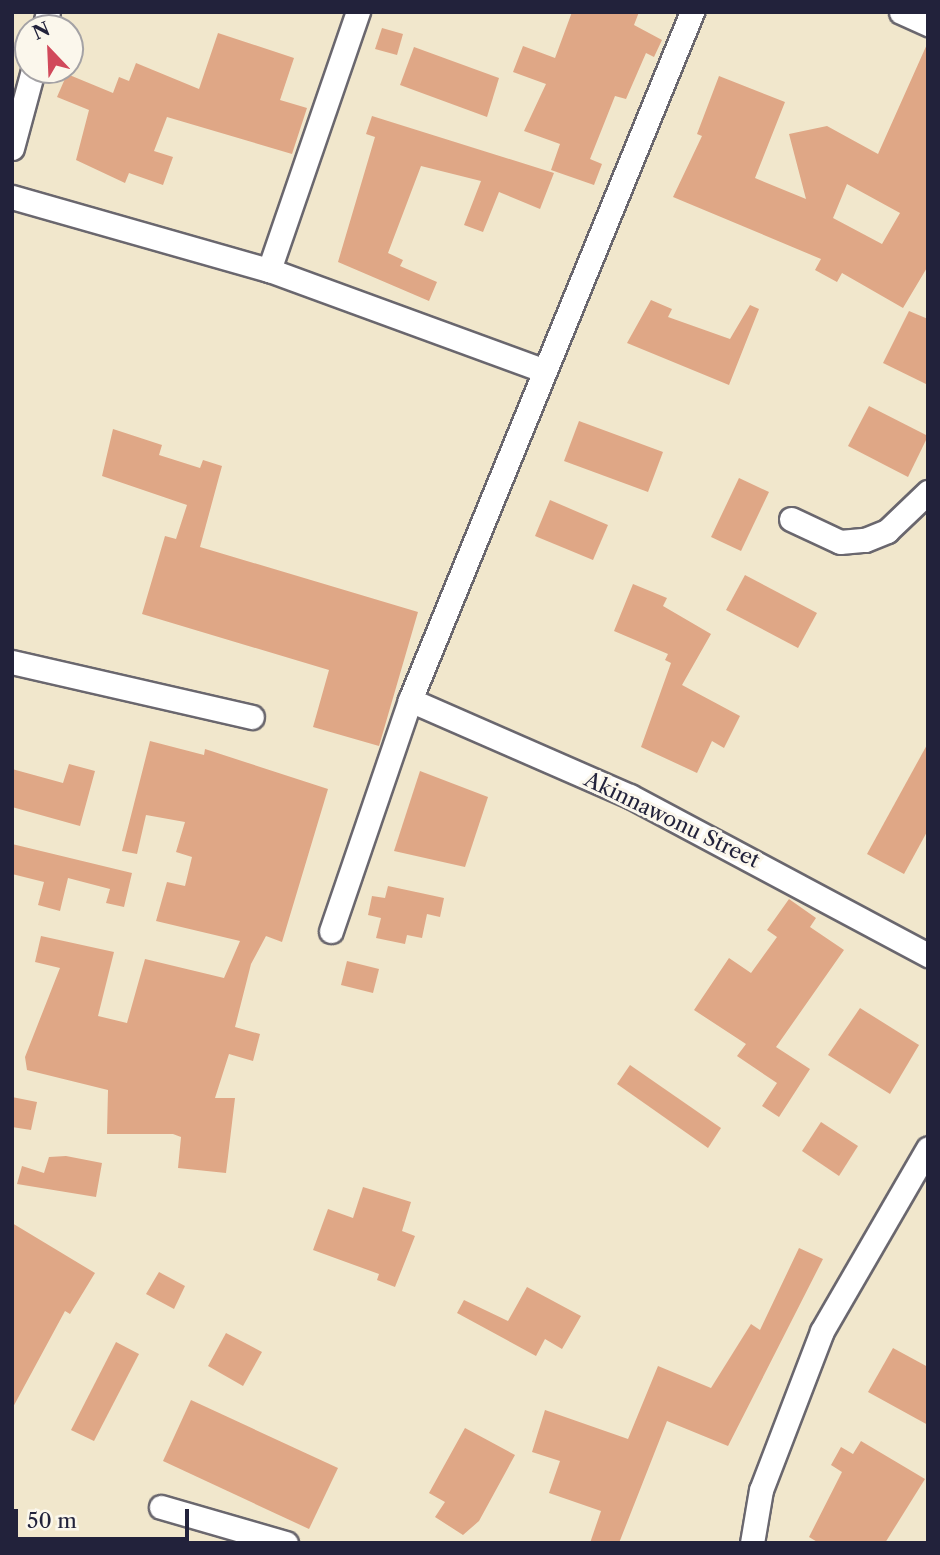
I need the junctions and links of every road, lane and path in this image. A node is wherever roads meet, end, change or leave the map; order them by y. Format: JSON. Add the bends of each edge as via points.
{"nodes":[{"id":1,"x":358,"y":12,"type":"edge"},
{"id":2,"x":691,"y":12,"type":"edge"},
{"id":3,"x":901,"y":12,"type":"edge"},
{"id":4,"x":928,"y":24,"type":"edge"},
{"id":5,"x":29,"y":84,"type":"edge"},
{"id":6,"x":12,"y":148,"type":"edge"},
{"id":7,"x":12,"y":197,"type":"edge"},
{"id":8,"x":269,"y":270,"type":"junction"},
{"id":9,"x":543,"y":370,"type":"junction"},
{"id":10,"x":928,"y":492,"type":"edge"},
{"id":11,"x":791,"y":519,"type":"dead end"},
{"id":12,"x":12,"y":662,"type":"edge"},
{"id":13,"x":410,"y":700,"type":"junction"},
{"id":14,"x":252,"y":717,"type":"dead end"},
{"id":15,"x":331,"y":932,"type":"dead end"},
{"id":16,"x":928,"y":955,"type":"edge"},
{"id":17,"x":928,"y":1148,"type":"edge"},
{"id":18,"x":161,"y":1507,"type":"dead end"},
{"id":19,"x":286,"y":1543,"type":"edge"},
{"id":20,"x":751,"y":1543,"type":"edge"}],
"edges":[{"from":1,"to":8,"type":"street"},
{"from":2,"to":9,"type":"street"},
{"from":3,"to":4,"type":"street"},
{"from":5,"to":6,"type":"street"},
{"from":7,"to":8,"type":"street"},
{"from":8,"to":9,"type":"street"},
{"from":9,"to":13,"type":"street"},
{"from":10,"to":11,"type":"street","via":[[887,531],[865,540],[840,542]]},
{"from":12,"to":14,"type":"street"},
{"from":13,"to":15,"type":"street"},
{"from":13,"to":16,"type":"street","name":"Akinnawonu Street","via":[[630,796]]},
{"from":17,"to":20,"type":"street","via":[[822,1331],[761,1490]]},
{"from":18,"to":19,"type":"street"}]}
